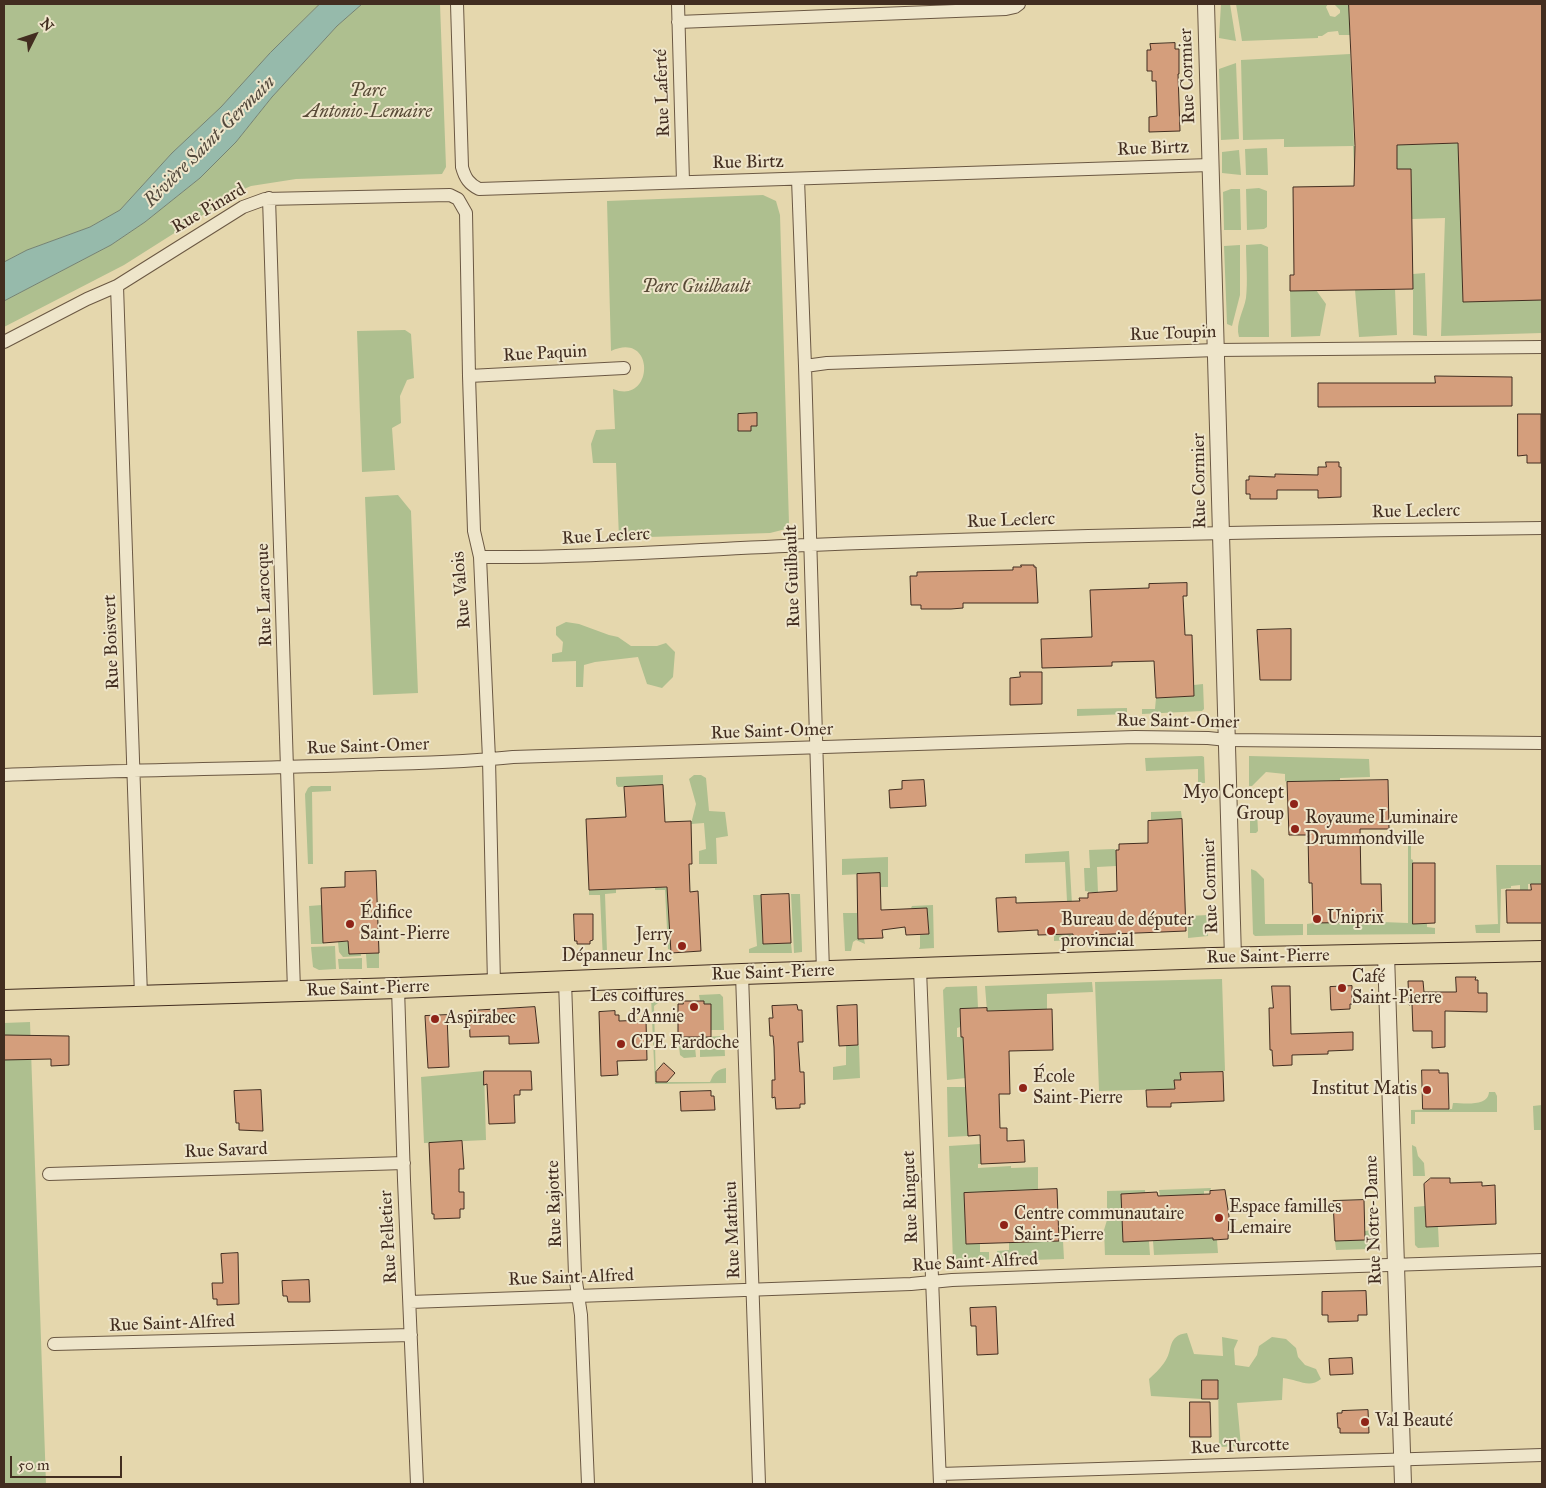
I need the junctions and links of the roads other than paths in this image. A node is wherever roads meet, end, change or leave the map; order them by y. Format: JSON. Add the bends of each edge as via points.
{"nodes":[{"id":1,"x":457,"y":4,"type":"edge"},
{"id":2,"x":678,"y":4,"type":"edge"},
{"id":3,"x":1019,"y":4,"type":"edge"},
{"id":4,"x":1206,"y":4,"type":"edge"},
{"id":5,"x":678,"y":22,"type":"junction"},
{"id":6,"x":1210,"y":165,"type":"junction"},
{"id":7,"x":798,"y":179,"type":"junction"},
{"id":8,"x":683,"y":182,"type":"junction"},
{"id":9,"x":456,"y":197,"type":"joint"},
{"id":10,"x":269,"y":198,"type":"junction"},
{"id":11,"x":117,"y":286,"type":"junction"},
{"id":12,"x":4,"y":342,"type":"edge"},
{"id":13,"x":1542,"y":347,"type":"edge"},
{"id":14,"x":1217,"y":350,"type":"junction"},
{"id":15,"x":805,"y":366,"type":"junction"},
{"id":16,"x":624,"y":368,"type":"dead end"},
{"id":17,"x":469,"y":376,"type":"junction"},
{"id":18,"x":1542,"y":528,"type":"edge"},
{"id":19,"x":1221,"y":532,"type":"junction"},
{"id":20,"x":810,"y":545,"type":"junction"},
{"id":21,"x":480,"y":557,"type":"junction"},
{"id":22,"x":1227,"y":740,"type":"junction"},
{"id":23,"x":1542,"y":743,"type":"edge"},
{"id":24,"x":816,"y":748,"type":"junction"},
{"id":25,"x":489,"y":759,"type":"junction"},
{"id":26,"x":288,"y":767,"type":"junction"},
{"id":27,"x":134,"y":769,"type":"junction"},
{"id":28,"x":4,"y":774,"type":"edge"},
{"id":29,"x":1542,"y":951,"type":"edge"},
{"id":30,"x":1386,"y":954,"type":"junction"},
{"id":31,"x":1233,"y":958,"type":"junction"},
{"id":32,"x":920,"y":969,"type":"junction"},
{"id":33,"x":823,"y":972,"type":"junction"},
{"id":34,"x":742,"y":974,"type":"junction"},
{"id":35,"x":565,"y":981,"type":"junction"},
{"id":36,"x":494,"y":984,"type":"junction"},
{"id":37,"x":398,"y":988,"type":"junction"},
{"id":38,"x":294,"y":991,"type":"junction"},
{"id":39,"x":141,"y":996,"type":"junction"},
{"id":40,"x":4,"y":1000,"type":"edge"},
{"id":41,"x":404,"y":1163,"type":"junction"},
{"id":42,"x":49,"y":1174,"type":"dead end"},
{"id":43,"x":1542,"y":1260,"type":"edge"},
{"id":44,"x":1396,"y":1265,"type":"junction"},
{"id":45,"x":932,"y":1282,"type":"junction"},
{"id":46,"x":752,"y":1290,"type":"junction"},
{"id":47,"x":578,"y":1295,"type":"junction"},
{"id":48,"x":410,"y":1302,"type":"junction"},
{"id":49,"x":411,"y":1335,"type":"junction"},
{"id":50,"x":54,"y":1344,"type":"dead end"},
{"id":51,"x":1542,"y":1455,"type":"edge"},
{"id":52,"x":1402,"y":1460,"type":"junction"},
{"id":53,"x":940,"y":1479,"type":"edge"},
{"id":54,"x":417,"y":1484,"type":"edge"},
{"id":55,"x":588,"y":1484,"type":"edge"},
{"id":56,"x":759,"y":1484,"type":"edge"},
{"id":57,"x":1402,"y":1484,"type":"edge"}],
"edges":[{"from":1,"to":8,"type":"street","name":"Rue Birtz","via":[[462,166],[471,185],[486,189]]},
{"from":2,"to":5,"type":"street","name":"Rue Laferté"},
{"from":3,"to":5,"type":"street","via":[[1006,9]]},
{"from":4,"to":6,"type":"street","name":"Rue Cormier"},
{"from":5,"to":8,"type":"street","name":"Rue Laferté"},
{"from":6,"to":7,"type":"street","name":"Rue Birtz"},
{"from":6,"to":14,"type":"street","name":"Rue Cormier"},
{"from":7,"to":8,"type":"street","name":"Rue Birtz"},
{"from":7,"to":15,"type":"street","name":"Rue Guilbault"},
{"from":9,"to":10,"type":"street","name":"Rue Pinard"},
{"from":9,"to":17,"type":"street","name":"Rue Valois","via":[[466,213]]},
{"from":10,"to":11,"type":"street","name":"Rue Pinard","via":[[243,207]]},
{"from":10,"to":26,"type":"street","name":"Rue Larocque"},
{"from":11,"to":12,"type":"street","name":"Rue Pinard"},
{"from":11,"to":27,"type":"street","name":"Rue Boisvert"},
{"from":13,"to":14,"type":"street","name":"Rue Toupin"},
{"from":14,"to":15,"type":"street","name":"Rue Toupin"},
{"from":14,"to":19,"type":"street","name":"Rue Cormier"},
{"from":15,"to":20,"type":"street","name":"Rue Guilbault"},
{"from":16,"to":17,"type":"street","name":"Rue Paquin"},
{"from":17,"to":21,"type":"street","name":"Rue Valois","via":[[474,531]]},
{"from":18,"to":19,"type":"street","name":"Rue Leclerc"},
{"from":19,"to":20,"type":"street","name":"Rue Leclerc"},
{"from":19,"to":22,"type":"street","name":"Rue Cormier"},
{"from":20,"to":21,"type":"street","name":"Rue Leclerc","via":[[555,557]]},
{"from":20,"to":24,"type":"street","name":"Rue Guilbault"},
{"from":21,"to":25,"type":"street","name":"Rue Valois"},
{"from":22,"to":23,"type":"street","name":"Rue Saint-Omer"},
{"from":22,"to":24,"type":"street","name":"Rue Saint-Omer","via":[[1135,737]]},
{"from":22,"to":31,"type":"street","name":"Rue Cormier"},
{"from":24,"to":25,"type":"street","name":"Rue Saint-Omer"},
{"from":24,"to":33,"type":"street","name":"Rue Guilbault"},
{"from":25,"to":26,"type":"street","name":"Rue Saint-Omer"},
{"from":25,"to":36,"type":"street","name":"Rue Valois"},
{"from":26,"to":27,"type":"street","name":"Rue Saint-Omer"},
{"from":26,"to":38,"type":"street","name":"Rue Larocque"},
{"from":27,"to":28,"type":"street","name":"Rue Saint-Omer"},
{"from":27,"to":39,"type":"street","name":"Rue Boisvert"},
{"from":29,"to":30,"type":"main road","name":"Rue Saint-Pierre"},
{"from":30,"to":31,"type":"main road","name":"Rue Saint-Pierre"},
{"from":30,"to":44,"type":"street","name":"Rue Notre-Dame"},
{"from":31,"to":32,"type":"main road","name":"Rue Saint-Pierre"},
{"from":32,"to":33,"type":"main road","name":"Rue Saint-Pierre"},
{"from":32,"to":45,"type":"street","name":"Rue Ringuet"},
{"from":33,"to":34,"type":"main road","name":"Rue Saint-Pierre"},
{"from":34,"to":35,"type":"main road","name":"Rue Saint-Pierre"},
{"from":34,"to":46,"type":"street","name":"Rue Mathieu"},
{"from":35,"to":36,"type":"main road","name":"Rue Saint-Pierre"},
{"from":35,"to":47,"type":"street","name":"Rue Rajotte"},
{"from":36,"to":37,"type":"main road","name":"Rue Saint-Pierre"},
{"from":37,"to":38,"type":"main road","name":"Rue Saint-Pierre"},
{"from":37,"to":41,"type":"street","name":"Rue Pelletier"},
{"from":38,"to":39,"type":"main road","name":"Rue Saint-Pierre"},
{"from":39,"to":40,"type":"main road","name":"Rue Saint-Pierre"},
{"from":41,"to":42,"type":"street","name":"Rue Savard"},
{"from":41,"to":48,"type":"street","name":"Rue Pelletier"},
{"from":43,"to":44,"type":"street","name":"Rue Saint-Alfred"},
{"from":44,"to":45,"type":"street","name":"Rue Saint-Alfred"},
{"from":44,"to":52,"type":"street","name":"Rue Notre-Dame"},
{"from":45,"to":46,"type":"street","name":"Rue Saint-Alfred"},
{"from":45,"to":53,"type":"street","name":"Rue Ringuet"},
{"from":46,"to":47,"type":"street","name":"Rue Saint-Alfred"},
{"from":46,"to":56,"type":"street","name":"Rue Mathieu"},
{"from":47,"to":48,"type":"street","name":"Rue Saint-Alfred"},
{"from":47,"to":55,"type":"street","name":"Rue Rajotte"},
{"from":48,"to":49,"type":"street","name":"Rue Pelletier"},
{"from":49,"to":50,"type":"street","name":"Rue Saint-Alfred"},
{"from":49,"to":54,"type":"street","name":"Rue Pelletier"},
{"from":51,"to":52,"type":"street","name":"Rue Turcotte"},
{"from":52,"to":53,"type":"street","name":"Rue Turcotte"},
{"from":52,"to":57,"type":"street","name":"Rue Notre-Dame"}]}
